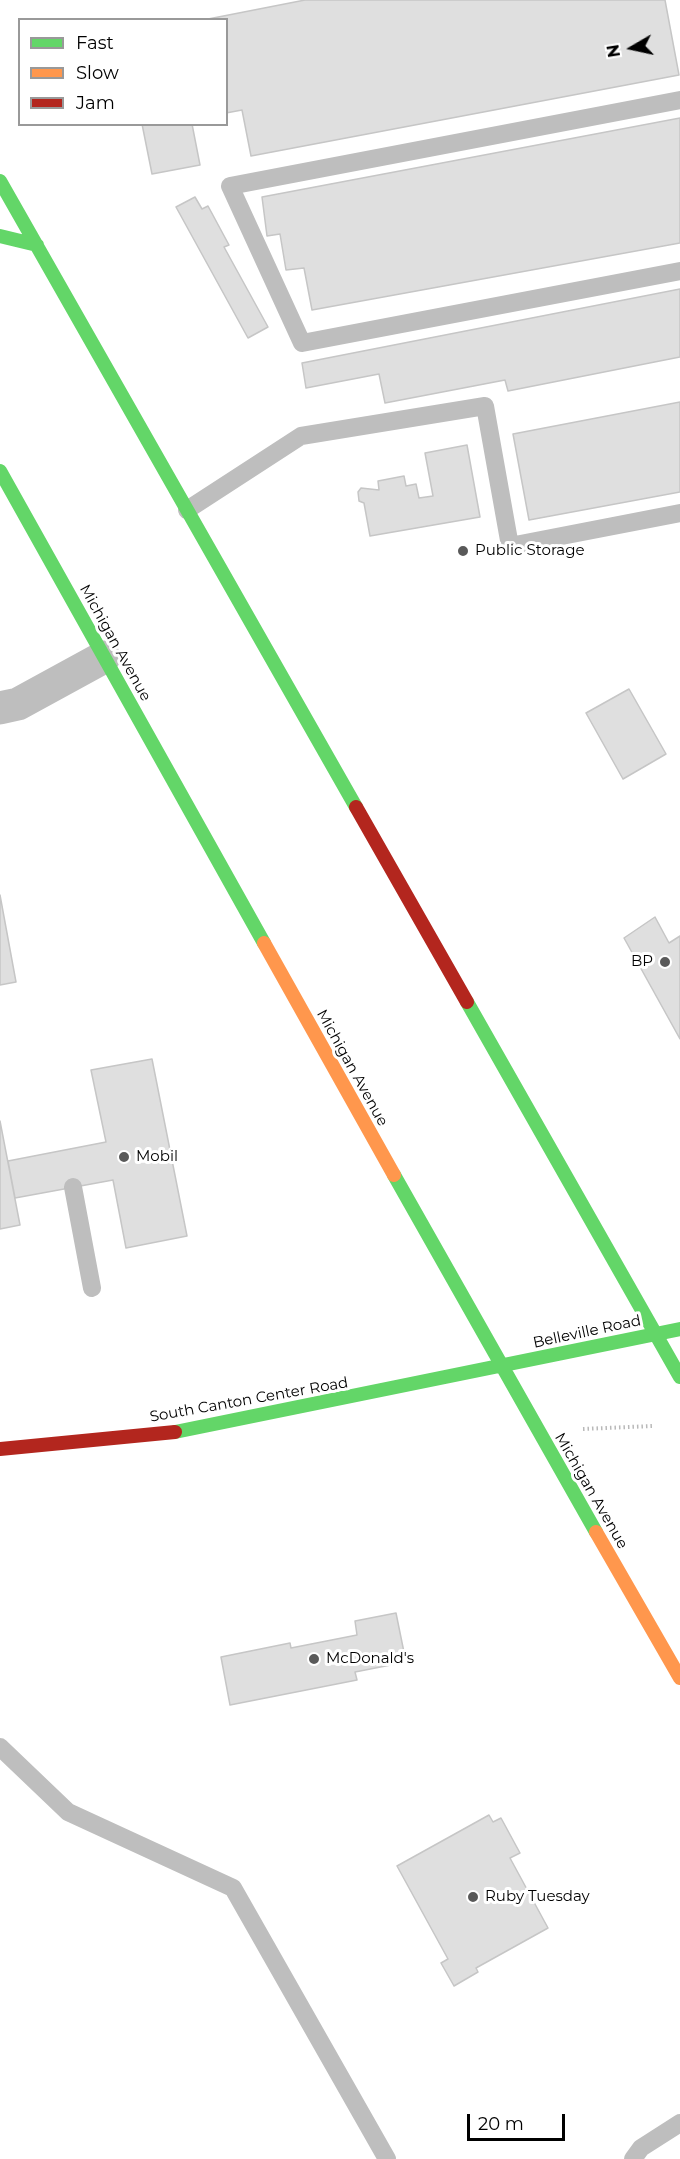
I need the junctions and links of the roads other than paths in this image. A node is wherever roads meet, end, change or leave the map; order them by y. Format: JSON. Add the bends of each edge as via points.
{"nodes":[{"id":1,"x":680,"y":100,"type":"edge"},
{"id":2,"x":0,"y":181,"type":"edge"},
{"id":3,"x":0,"y":236,"type":"edge"},
{"id":4,"x":36,"y":245,"type":"junction"},
{"id":5,"x":680,"y":271,"type":"edge"},
{"id":6,"x":0,"y":471,"type":"edge"},
{"id":7,"x":187,"y":510,"type":"junction"},
{"id":8,"x":680,"y":513,"type":"edge"},
{"id":9,"x":104,"y":657,"type":"junction"},
{"id":10,"x":0,"y":708,"type":"edge"},
{"id":11,"x":73,"y":1187,"type":"dead end"},
{"id":12,"x":92,"y":1288,"type":"dead end"},
{"id":13,"x":680,"y":1329,"type":"edge"},
{"id":14,"x":656,"y":1334,"type":"junction"},
{"id":15,"x":501,"y":1367,"type":"junction"},
{"id":16,"x":680,"y":1377,"type":"edge"},
{"id":17,"x":0,"y":1449,"type":"edge"},
{"id":18,"x":680,"y":1678,"type":"edge"},
{"id":19,"x":0,"y":1747,"type":"edge"},
{"id":20,"x":680,"y":2123,"type":"edge"},
{"id":21,"x":387,"y":2159,"type":"edge"},
{"id":22,"x":633,"y":2159,"type":"edge"}],
"edges":[{"from":1,"to":5,"type":"lane","via":[[230,186],[302,343]]},
{"from":2,"to":4,"type":"main road"},
{"from":3,"to":4,"type":"main road"},
{"from":4,"to":7,"type":"main road"},
{"from":6,"to":9,"type":"main road","name":"Michigan Avenue"},
{"from":7,"to":8,"type":"lane","via":[[301,436],[485,406],[510,546]]},
{"from":7,"to":14,"type":"main road"},
{"from":9,"to":10,"type":"street","via":[[18,704]]},
{"from":9,"to":15,"type":"main road","name":"Michigan Avenue"},
{"from":11,"to":12,"type":"lane"},
{"from":13,"to":14,"type":"main road","name":"Belleville Road"},
{"from":14,"to":15,"type":"main road","name":"Belleville Road"},
{"from":14,"to":16,"type":"main road"},
{"from":15,"to":17,"type":"main road","name":"South Canton Center Road","via":[[193,1430]]},
{"from":15,"to":18,"type":"main road","name":"Michigan Avenue"},
{"from":19,"to":21,"type":"lane","via":[[68,1812],[233,1888]]},
{"from":20,"to":22,"type":"lane","via":[[641,2148]]}]}
